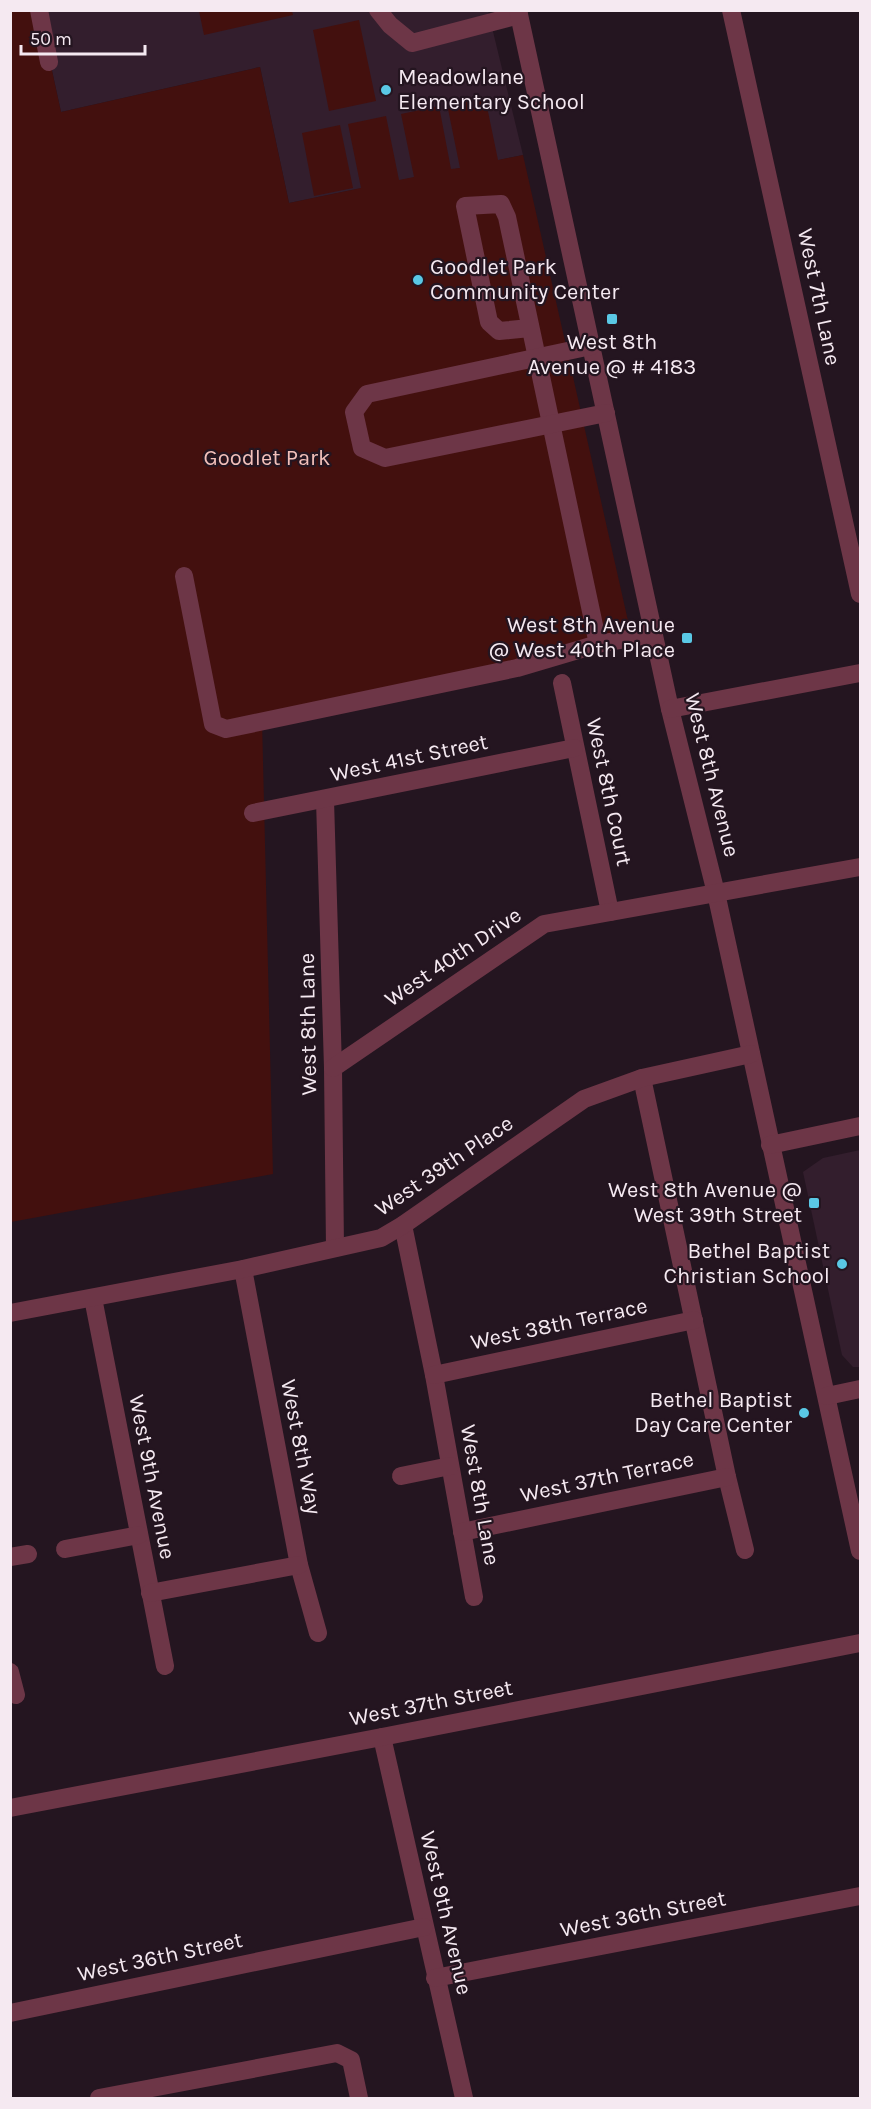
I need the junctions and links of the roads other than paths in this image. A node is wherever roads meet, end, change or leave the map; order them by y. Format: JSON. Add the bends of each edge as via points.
{"nodes":[{"id":1,"x":39,"y":10,"type":"edge"},
{"id":2,"x":378,"y":10,"type":"edge"},
{"id":3,"x":731,"y":10,"type":"edge"},
{"id":4,"x":518,"y":13,"type":"edge"},
{"id":5,"x":480,"y":18,"type":"edge"},
{"id":6,"x":49,"y":62,"type":"dead end"},
{"id":7,"x":530,"y":328,"type":"junction"},
{"id":8,"x":591,"y":346,"type":"junction"},
{"id":9,"x":537,"y":358,"type":"junction"},
{"id":10,"x":606,"y":413,"type":"junction"},
{"id":11,"x":551,"y":424,"type":"junction"},
{"id":12,"x":184,"y":576,"type":"dead end"},
{"id":13,"x":861,"y":594,"type":"edge"},
{"id":14,"x":654,"y":634,"type":"junction"},
{"id":15,"x":598,"y":644,"type":"junction"},
{"id":16,"x":861,"y":673,"type":"edge"},
{"id":17,"x":562,"y":683,"type":"dead end"},
{"id":18,"x":670,"y":709,"type":"junction"},
{"id":19,"x":574,"y":748,"type":"junction"},
{"id":20,"x":325,"y":800,"type":"junction"},
{"id":21,"x":253,"y":813,"type":"dead end"},
{"id":22,"x":861,"y":867,"type":"edge"},
{"id":23,"x":716,"y":893,"type":"junction"},
{"id":24,"x":610,"y":912,"type":"junction"},
{"id":25,"x":751,"y":1054,"type":"junction"},
{"id":26,"x":333,"y":1068,"type":"junction"},
{"id":27,"x":642,"y":1078,"type":"junction"},
{"id":28,"x":861,"y":1126,"type":"edge"},
{"id":29,"x":770,"y":1145,"type":"junction"},
{"id":30,"x":403,"y":1225,"type":"junction"},
{"id":31,"x":335,"y":1248,"type":"junction"},
{"id":32,"x":243,"y":1269,"type":"junction"},
{"id":33,"x":93,"y":1298,"type":"junction"},
{"id":34,"x":10,"y":1313,"type":"edge"},
{"id":35,"x":694,"y":1320,"type":"junction"},
{"id":36,"x":434,"y":1375,"type":"junction"},
{"id":37,"x":861,"y":1389,"type":"edge"},
{"id":38,"x":827,"y":1396,"type":"junction"},
{"id":39,"x":450,"y":1466,"type":"junction"},
{"id":40,"x":401,"y":1476,"type":"dead end"},
{"id":41,"x":727,"y":1477,"type":"junction"},
{"id":42,"x":462,"y":1532,"type":"junction"},
{"id":43,"x":139,"y":1535,"type":"junction"},
{"id":44,"x":65,"y":1549,"type":"dead end"},
{"id":45,"x":745,"y":1550,"type":"dead end"},
{"id":46,"x":861,"y":1551,"type":"edge"},
{"id":47,"x":299,"y":1565,"type":"junction"},
{"id":48,"x":150,"y":1593,"type":"junction"},
{"id":49,"x":474,"y":1597,"type":"dead end"},
{"id":50,"x":318,"y":1633,"type":"dead end"},
{"id":51,"x":861,"y":1643,"type":"edge"},
{"id":52,"x":165,"y":1666,"type":"dead end"},
{"id":53,"x":10,"y":1672,"type":"edge"},
{"id":54,"x":16,"y":1695,"type":"dead end"},
{"id":55,"x":382,"y":1737,"type":"junction"},
{"id":56,"x":10,"y":1808,"type":"edge"},
{"id":57,"x":861,"y":1896,"type":"edge"},
{"id":58,"x":424,"y":1927,"type":"junction"},
{"id":59,"x":435,"y":1978,"type":"junction"},
{"id":60,"x":10,"y":2013,"type":"edge"},
{"id":61,"x":183,"y":2091,"type":"edge"},
{"id":62,"x":99,"y":2098,"type":"edge"},
{"id":63,"x":359,"y":2098,"type":"edge"},
{"id":64,"x":464,"y":2098,"type":"edge"}],
"edges":[{"from":1,"to":6,"type":"street"},
{"from":2,"to":5,"type":"street","via":[[412,43]]},
{"from":3,"to":13,"type":"street","name":"West 7th Lane"},
{"from":4,"to":5,"type":"street"},
{"from":4,"to":8,"type":"street","name":"West 8th Avenue"},
{"from":7,"to":7,"type":"street","via":[[499,331],[489,322],[465,206],[501,204]]},
{"from":7,"to":9,"type":"street"},
{"from":8,"to":9,"type":"street"},
{"from":8,"to":10,"type":"street","name":"West 8th Avenue"},
{"from":9,"to":11,"type":"street"},
{"from":9,"to":11,"type":"street","via":[[367,394],[354,412],[362,448],[385,458]]},
{"from":10,"to":11,"type":"street"},
{"from":10,"to":14,"type":"street","name":"West 8th Avenue"},
{"from":11,"to":15,"type":"street"},
{"from":12,"to":15,"type":"street","via":[[213,724],[226,729],[518,668]]},
{"from":14,"to":15,"type":"street"},
{"from":14,"to":18,"type":"street","name":"West 8th Avenue"},
{"from":16,"to":18,"type":"street"},
{"from":17,"to":19,"type":"street","name":"West 8th Court"},
{"from":18,"to":23,"type":"street","name":"West 8th Avenue"},
{"from":19,"to":20,"type":"street","name":"West 41st Street"},
{"from":19,"to":24,"type":"street","name":"West 8th Court"},
{"from":20,"to":21,"type":"street","name":"West 41st Street"},
{"from":20,"to":26,"type":"street","name":"West 8th Lane"},
{"from":22,"to":23,"type":"street"},
{"from":23,"to":24,"type":"street","name":"West 40th Drive"},
{"from":23,"to":25,"type":"street","name":"West 8th Avenue"},
{"from":24,"to":26,"type":"street","name":"West 40th Drive","via":[[544,924]]},
{"from":25,"to":27,"type":"street","name":"West 39th Place"},
{"from":25,"to":29,"type":"street","name":"West 8th Avenue"},
{"from":26,"to":31,"type":"street","name":"West 8th Lane"},
{"from":27,"to":30,"type":"street","name":"West 39th Place","via":[[584,1099]]},
{"from":27,"to":35,"type":"street"},
{"from":28,"to":29,"type":"street"},
{"from":29,"to":38,"type":"street","name":"West 8th Avenue"},
{"from":30,"to":31,"type":"street","name":"West 39th Place","via":[[381,1238]]},
{"from":30,"to":36,"type":"street","name":"West 8th Lane"},
{"from":31,"to":32,"type":"street","name":"West 39th Place"},
{"from":32,"to":33,"type":"street","name":"West 39th Place"},
{"from":32,"to":47,"type":"street","name":"West 8th Way"},
{"from":33,"to":34,"type":"street","name":"West 39th Place"},
{"from":33,"to":43,"type":"street","name":"West 9th Avenue"},
{"from":35,"to":36,"type":"street","name":"West 38th Terrace"},
{"from":35,"to":41,"type":"street"},
{"from":36,"to":39,"type":"street","name":"West 8th Lane"},
{"from":37,"to":38,"type":"street"},
{"from":38,"to":46,"type":"street","name":"West 8th Avenue"},
{"from":39,"to":40,"type":"street"},
{"from":39,"to":42,"type":"street","name":"West 8th Lane"},
{"from":41,"to":42,"type":"street","name":"West 37th Terrace"},
{"from":41,"to":45,"type":"street"},
{"from":42,"to":49,"type":"street","name":"West 8th Lane"},
{"from":43,"to":44,"type":"street"},
{"from":43,"to":48,"type":"street","name":"West 9th Avenue"},
{"from":47,"to":48,"type":"street"},
{"from":47,"to":50,"type":"street","name":"West 8th Way"},
{"from":48,"to":52,"type":"street","name":"West 9th Avenue"},
{"from":51,"to":55,"type":"street","name":"West 37th Street"},
{"from":53,"to":54,"type":"street"},
{"from":55,"to":56,"type":"street","name":"West 37th Street"},
{"from":55,"to":58,"type":"street","name":"West 9th Avenue"},
{"from":57,"to":59,"type":"street","name":"West 36th Street"},
{"from":58,"to":59,"type":"street","name":"West 9th Avenue"},
{"from":58,"to":60,"type":"street","name":"West 36th Street"},
{"from":59,"to":64,"type":"street","name":"West 9th Avenue"},
{"from":61,"to":62,"type":"street"},
{"from":61,"to":63,"type":"street","via":[[337,2053],[351,2060]]}]}
